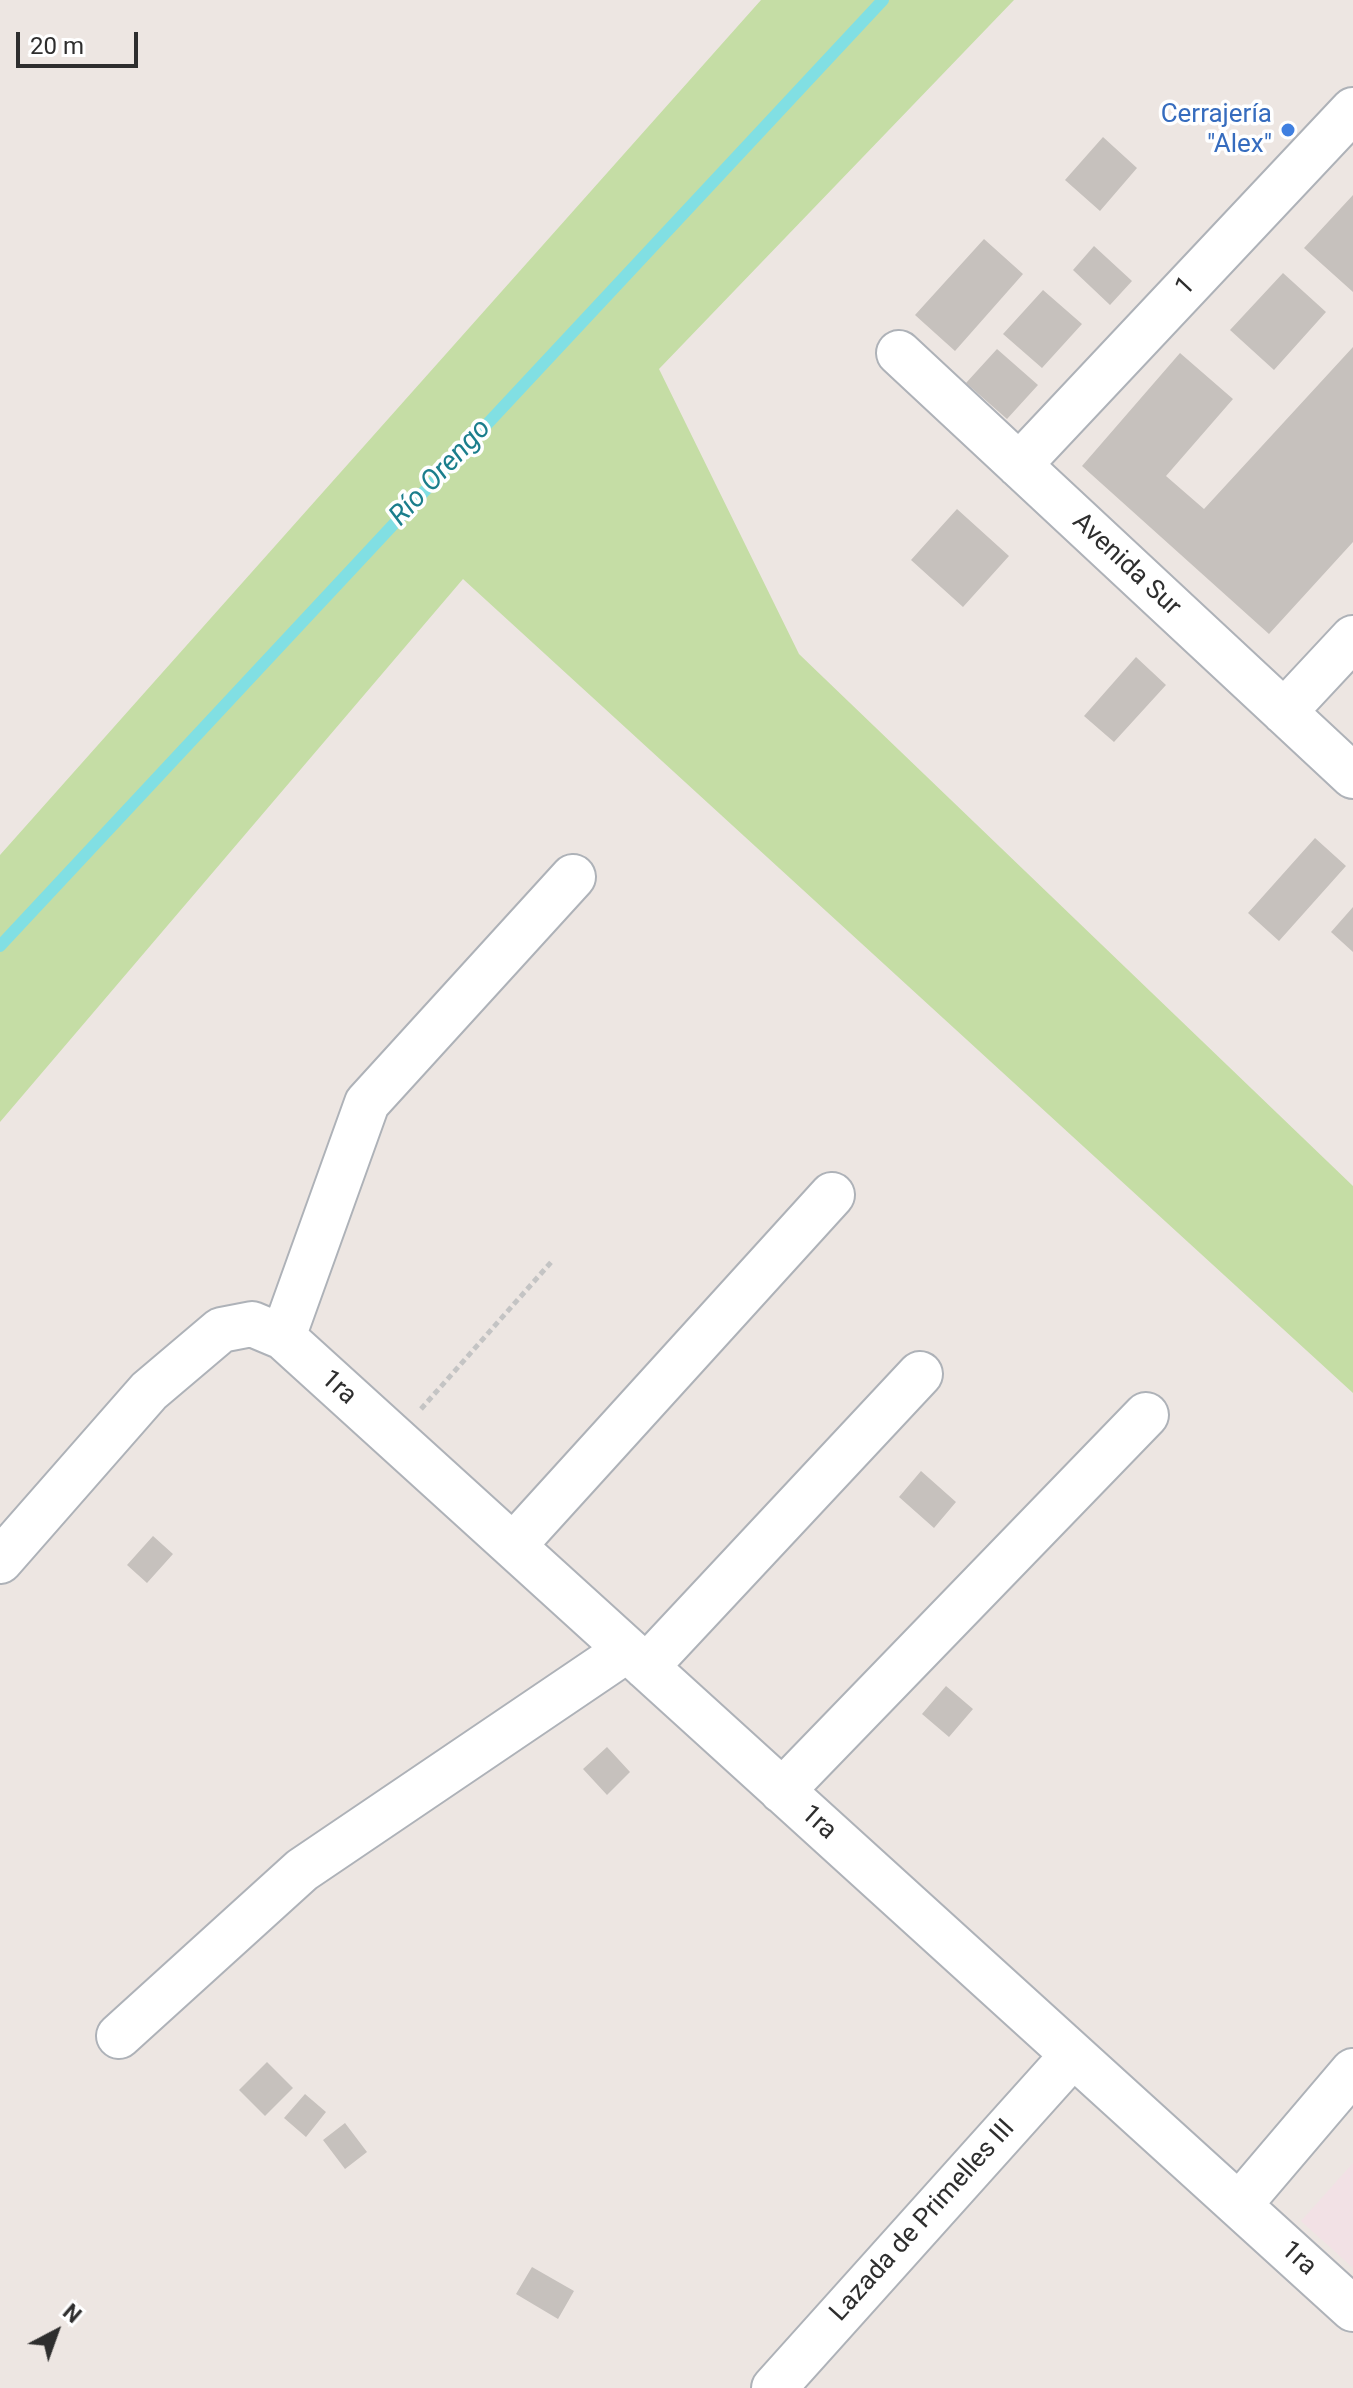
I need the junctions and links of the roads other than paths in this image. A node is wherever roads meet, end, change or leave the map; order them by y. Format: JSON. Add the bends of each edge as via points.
{"nodes":[{"id":1,"x":1353,"y":110,"type":"edge"},
{"id":2,"x":899,"y":353,"type":"dead end"},
{"id":3,"x":1019,"y":465,"type":"junction"},
{"id":4,"x":1353,"y":638,"type":"edge"},
{"id":5,"x":1284,"y":712,"type":"junction"},
{"id":6,"x":1353,"y":776,"type":"edge"},
{"id":7,"x":573,"y":877,"type":"dead end"},
{"id":8,"x":832,"y":1195,"type":"dead end"},
{"id":9,"x":283,"y":1337,"type":"junction"},
{"id":10,"x":920,"y":1374,"type":"dead end"},
{"id":11,"x":1146,"y":1415,"type":"dead end"},
{"id":12,"x":513,"y":1546,"type":"junction"},
{"id":13,"x":0,"y":1561,"type":"edge"},
{"id":14,"x":636,"y":1659,"type":"junction"},
{"id":15,"x":782,"y":1791,"type":"junction"},
{"id":16,"x":119,"y":2036,"type":"dead end"},
{"id":17,"x":1073,"y":2055,"type":"junction"},
{"id":18,"x":1353,"y":2071,"type":"edge"},
{"id":19,"x":1239,"y":2205,"type":"junction"},
{"id":20,"x":1353,"y":2309,"type":"edge"},
{"id":21,"x":776,"y":2387,"type":"edge"}],
"edges":[{"from":1,"to":3,"type":"street","name":"1"},
{"from":2,"to":3,"type":"street","name":"Avenida Sur"},
{"from":3,"to":5,"type":"street","name":"Avenida Sur"},
{"from":4,"to":5,"type":"street"},
{"from":5,"to":6,"type":"street","name":"Avenida Sur"},
{"from":7,"to":9,"type":"street","via":[[367,1103]]},
{"from":8,"to":12,"type":"street"},
{"from":9,"to":12,"type":"street","name":"1ra"},
{"from":9,"to":13,"type":"street","via":[[252,1324],[221,1330],[149,1391]]},
{"from":10,"to":14,"type":"street"},
{"from":11,"to":15,"type":"street"},
{"from":12,"to":14,"type":"street","name":"1ra"},
{"from":14,"to":15,"type":"street","name":"1ra"},
{"from":14,"to":16,"type":"street","via":[[302,1870]]},
{"from":15,"to":17,"type":"street","name":"1ra"},
{"from":17,"to":19,"type":"street","name":"1ra"},
{"from":17,"to":21,"type":"street","name":"Lazada de Primelles III"},
{"from":18,"to":19,"type":"street"},
{"from":19,"to":20,"type":"street","name":"1ra"}]}
